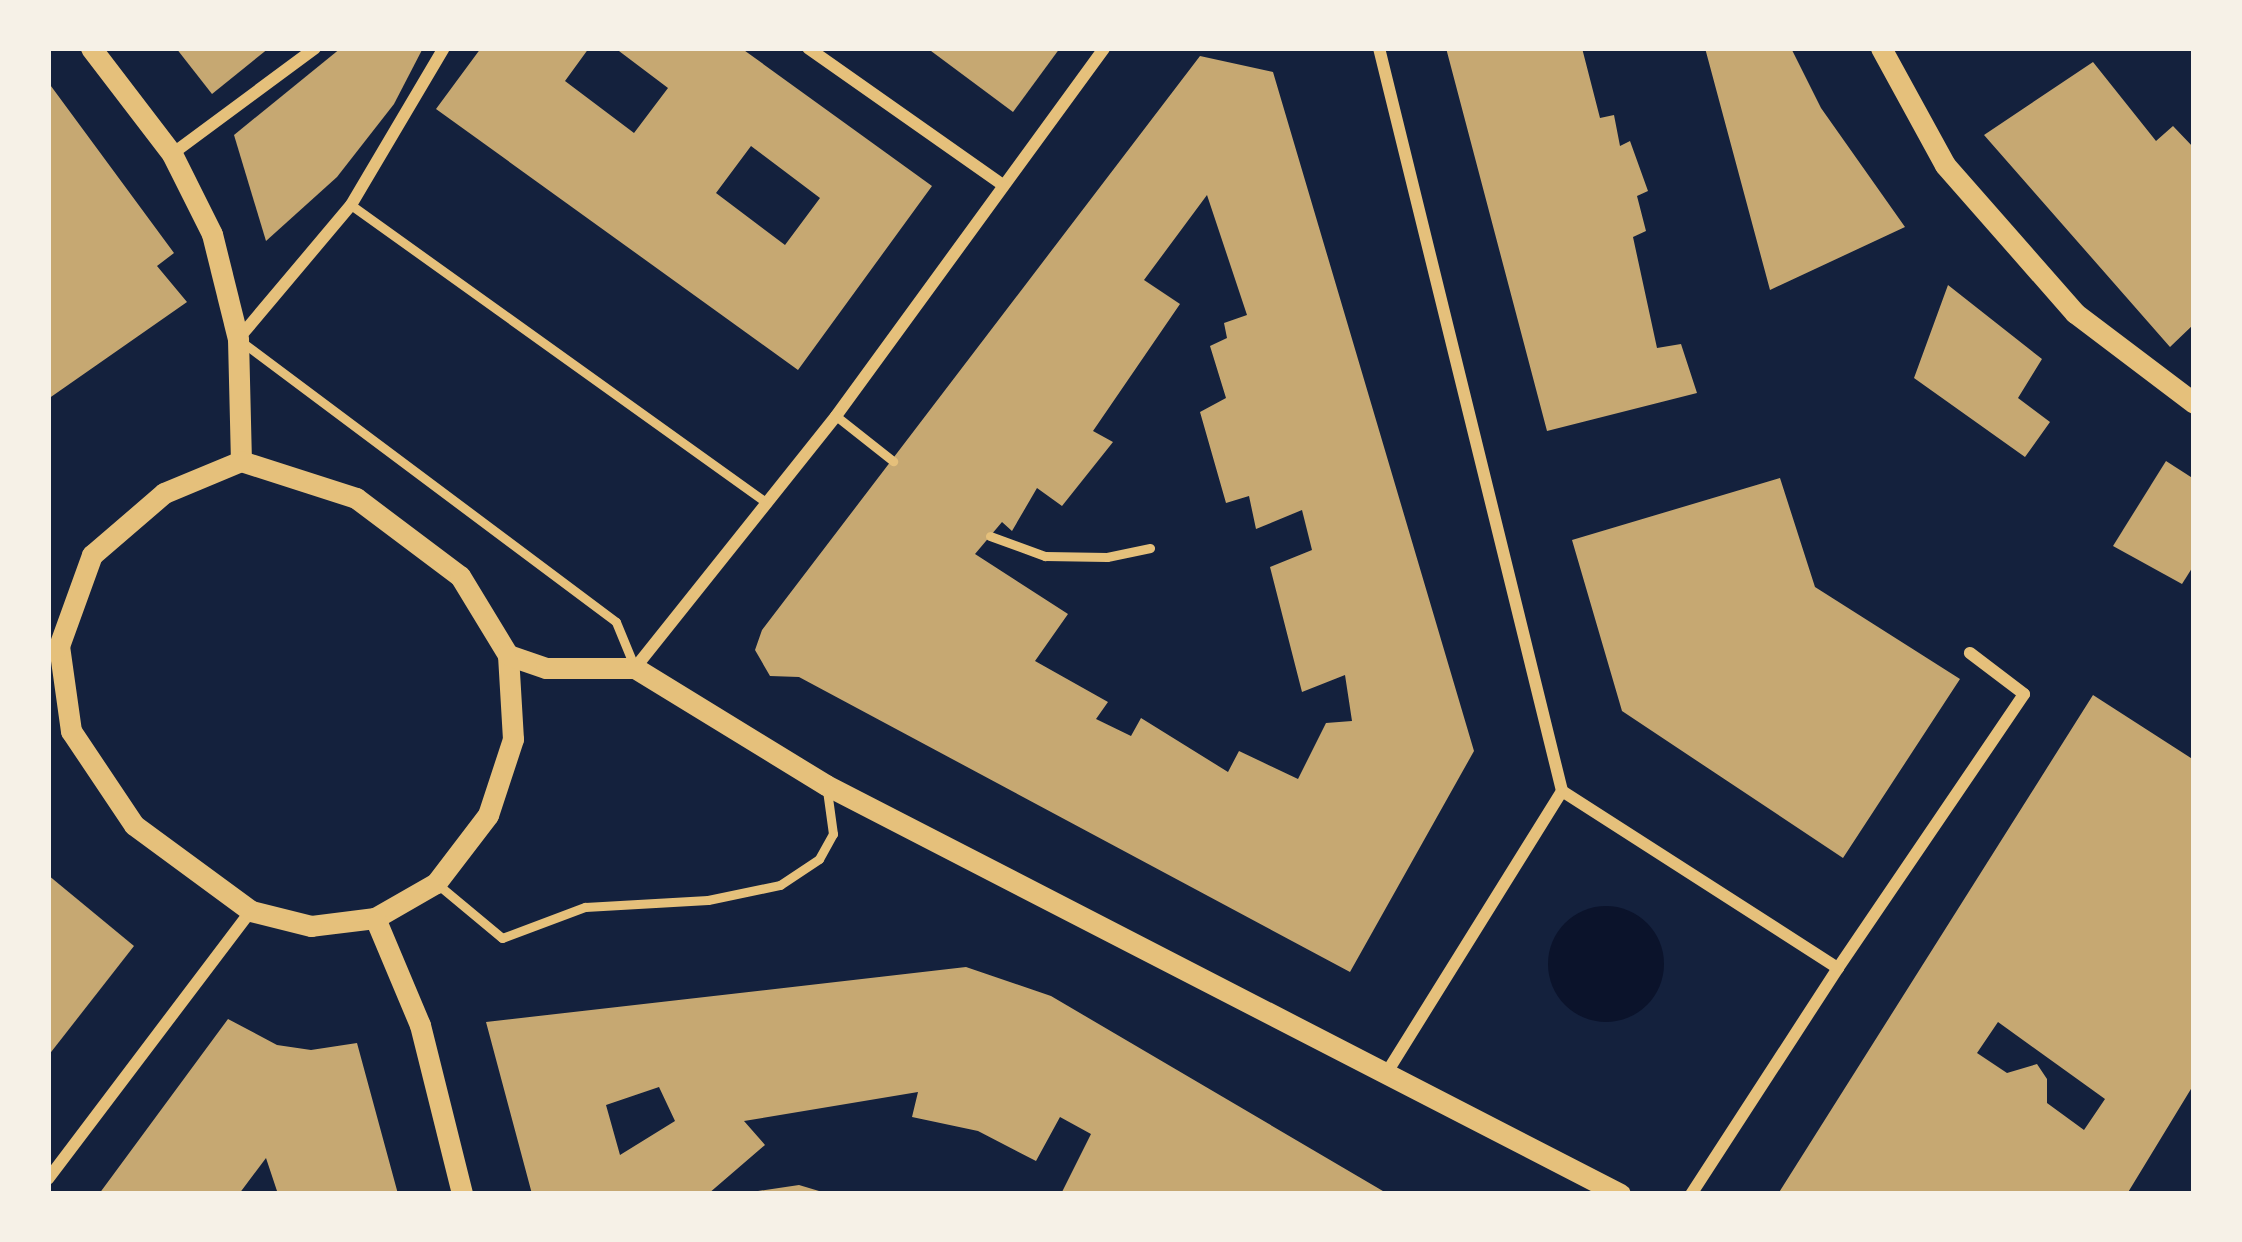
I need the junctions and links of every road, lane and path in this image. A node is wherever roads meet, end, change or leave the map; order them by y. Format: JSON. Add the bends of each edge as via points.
{"nodes":[{"id":1,"x":91,"y":48,"type":"edge"},
{"id":2,"x":315,"y":48,"type":"edge"},
{"id":3,"x":444,"y":48,"type":"edge"},
{"id":4,"x":808,"y":48,"type":"edge"},
{"id":5,"x":1104,"y":48,"type":"edge"},
{"id":6,"x":1379,"y":48,"type":"edge"},
{"id":7,"x":1882,"y":48,"type":"edge"},
{"id":8,"x":172,"y":154,"type":"junction"},
{"id":9,"x":1003,"y":185,"type":"junction"},
{"id":10,"x":351,"y":205,"type":"junction"},
{"id":11,"x":238,"y":339,"type":"junction"},
{"id":12,"x":2194,"y":404,"type":"edge"},
{"id":13,"x":836,"y":416,"type":"junction"},
{"id":14,"x":241,"y":461,"type":"junction"},
{"id":15,"x":893,"y":461,"type":"dead end"},
{"id":16,"x":767,"y":503,"type":"junction"},
{"id":17,"x":990,"y":536,"type":"dead end"},
{"id":18,"x":1150,"y":548,"type":"dead end"},
{"id":19,"x":54,"y":645,"type":"edge"},
{"id":20,"x":1970,"y":652,"type":"dead end"},
{"id":21,"x":508,"y":655,"type":"junction"},
{"id":22,"x":634,"y":668,"type":"junction"},
{"id":23,"x":48,"y":712,"type":"edge"},
{"id":24,"x":71,"y":731,"type":"junction"},
{"id":25,"x":826,"y":785,"type":"junction"},
{"id":26,"x":1562,"y":790,"type":"junction"},
{"id":27,"x":436,"y":883,"type":"junction"},
{"id":28,"x":251,"y":911,"type":"junction"},
{"id":29,"x":375,"y":918,"type":"junction"},
{"id":30,"x":1838,"y":968,"type":"junction"},
{"id":31,"x":1388,"y":1069,"type":"junction"},
{"id":32,"x":48,"y":1179,"type":"edge"},
{"id":33,"x":462,"y":1194,"type":"edge"},
{"id":34,"x":1620,"y":1194,"type":"edge"},
{"id":35,"x":1691,"y":1194,"type":"edge"}],
"edges":[{"from":1,"to":8,"type":"street"},
{"from":2,"to":8,"type":"street"},
{"from":3,"to":10,"type":"street"},
{"from":4,"to":9,"type":"street"},
{"from":5,"to":9,"type":"street"},
{"from":6,"to":26,"type":"street"},
{"from":7,"to":12,"type":"street","via":[[1945,165],[2075,313]]},
{"from":8,"to":11,"type":"street","via":[[212,235]]},
{"from":9,"to":13,"type":"street"},
{"from":10,"to":11,"type":"street"},
{"from":10,"to":16,"type":"lane"},
{"from":11,"to":14,"type":"street"},
{"from":11,"to":22,"type":"lane","via":[[616,622]]},
{"from":13,"to":15,"type":"lane"},
{"from":13,"to":16,"type":"street"},
{"from":14,"to":19,"type":"street","via":[[164,493],[126,520],[92,555]]},
{"from":14,"to":21,"type":"street","via":[[356,498],[460,576]]},
{"from":16,"to":22,"type":"street"},
{"from":17,"to":18,"type":"lane","via":[[1045,556]]},
{"from":19,"to":24,"type":"street"},
{"from":20,"to":30,"type":"street","via":[[2024,694]]},
{"from":21,"to":22,"type":"street","via":[[546,668]]},
{"from":21,"to":27,"type":"street","via":[[513,739],[488,815]]},
{"from":22,"to":25,"type":"street"},
{"from":23,"to":24,"type":"street"},
{"from":24,"to":28,"type":"street","via":[[134,825]]},
{"from":25,"to":27,"type":"lane","via":[[833,834],[819,859],[780,885],[708,900],[585,907],[502,938]]},
{"from":25,"to":31,"type":"street"},
{"from":26,"to":30,"type":"street"},
{"from":26,"to":31,"type":"street"},
{"from":27,"to":29,"type":"street"},
{"from":28,"to":29,"type":"street","via":[[311,926]]},
{"from":28,"to":32,"type":"street"},
{"from":29,"to":33,"type":"street","via":[[420,1025]]},
{"from":30,"to":35,"type":"street"},
{"from":31,"to":34,"type":"street"}]}
